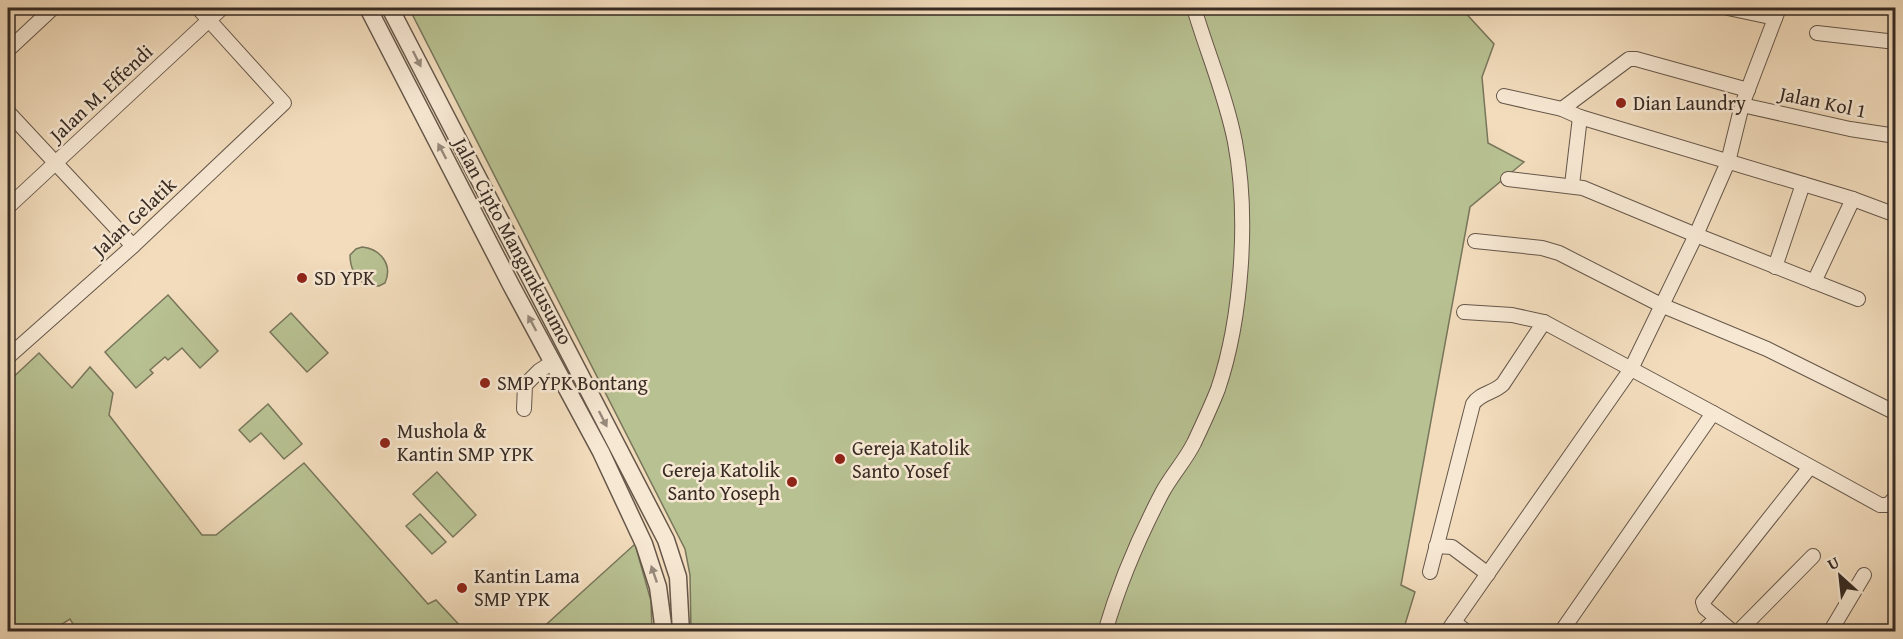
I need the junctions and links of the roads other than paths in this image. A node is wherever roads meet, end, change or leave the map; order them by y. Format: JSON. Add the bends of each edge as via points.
{"nodes":[{"id":1,"x":53,"y":8,"type":"edge"},
{"id":2,"x":198,"y":8,"type":"edge"},
{"id":3,"x":222,"y":8,"type":"edge"},
{"id":4,"x":368,"y":8,"type":"edge"},
{"id":5,"x":390,"y":8,"type":"edge"},
{"id":6,"x":1194,"y":8,"type":"edge"},
{"id":7,"x":1728,"y":8,"type":"edge"},
{"id":8,"x":1777,"y":13,"type":"edge"},
{"id":9,"x":209,"y":20,"type":"junction"},
{"id":10,"x":1817,"y":33,"type":"dead end"},
{"id":11,"x":1896,"y":42,"type":"edge"},
{"id":12,"x":8,"y":50,"type":"edge"},
{"id":13,"x":1748,"y":90,"type":"junction"},
{"id":14,"x":433,"y":91,"type":"junction"},
{"id":15,"x":1504,"y":96,"type":"dead end"},
{"id":16,"x":416,"y":101,"type":"junction"},
{"id":17,"x":1742,"y":105,"type":"junction"},
{"id":18,"x":1562,"y":109,"type":"junction"},
{"id":19,"x":8,"y":112,"type":"edge"},
{"id":20,"x":1580,"y":117,"type":"junction"},
{"id":21,"x":1896,"y":136,"type":"edge"},
{"id":22,"x":1728,"y":162,"type":"junction"},
{"id":23,"x":54,"y":163,"type":"junction"},
{"id":24,"x":1508,"y":179,"type":"dead end"},
{"id":25,"x":1803,"y":184,"type":"junction"},
{"id":26,"x":1572,"y":185,"type":"junction"},
{"id":27,"x":1853,"y":199,"type":"junction"},
{"id":28,"x":8,"y":207,"type":"edge"},
{"id":29,"x":1896,"y":215,"type":"edge"},
{"id":30,"x":1695,"y":235,"type":"junction"},
{"id":31,"x":1475,"y":241,"type":"dead end"},
{"id":32,"x":133,"y":246,"type":"junction"},
{"id":33,"x":1775,"y":267,"type":"junction"},
{"id":34,"x":1814,"y":282,"type":"junction"},
{"id":35,"x":1858,"y":299,"type":"dead end"},
{"id":36,"x":1661,"y":305,"type":"junction"},
{"id":37,"x":1464,"y":312,"type":"dead end"},
{"id":38,"x":1544,"y":322,"type":"junction"},
{"id":39,"x":8,"y":357,"type":"edge"},
{"id":40,"x":553,"y":362,"type":"junction"},
{"id":41,"x":1631,"y":369,"type":"junction"},
{"id":42,"x":524,"y":409,"type":"dead end"},
{"id":43,"x":1713,"y":413,"type":"junction"},
{"id":44,"x":1896,"y":413,"type":"edge"},
{"id":45,"x":1810,"y":466,"type":"junction"},
{"id":46,"x":1896,"y":497,"type":"edge"},
{"id":47,"x":1436,"y":546,"type":"junction"},
{"id":48,"x":1813,"y":556,"type":"dead end"},
{"id":49,"x":1430,"y":573,"type":"dead end"},
{"id":50,"x":1488,"y":574,"type":"junction"},
{"id":51,"x":1864,"y":575,"type":"dead end"},
{"id":52,"x":1717,"y":618,"type":"junction"},
{"id":53,"x":1450,"y":627,"type":"edge"},
{"id":54,"x":664,"y":632,"type":"edge"},
{"id":55,"x":681,"y":632,"type":"edge"},
{"id":56,"x":1105,"y":632,"type":"edge"},
{"id":57,"x":1467,"y":632,"type":"edge"},
{"id":58,"x":1562,"y":632,"type":"edge"},
{"id":59,"x":1702,"y":632,"type":"edge"},
{"id":60,"x":1733,"y":632,"type":"edge"},
{"id":61,"x":1738,"y":632,"type":"edge"},
{"id":62,"x":1830,"y":632,"type":"edge"}],
"edges":[{"from":1,"to":12,"type":"street"},
{"from":2,"to":9,"type":"street"},
{"from":3,"to":9,"type":"street","name":"Jalan M. Effendi"},
{"from":4,"to":16,"type":"street","name":"Jalan Cipto Mangunkusumo"},
{"from":5,"to":14,"type":"street","name":"Jalan Cipto Mangunkusumo","one_way":true},
{"from":6,"to":56,"type":"street","via":[[1235,142],[1242,243],[1233,330],[1218,390],[1193,445],[1162,493],[1142,535],[1116,594]]},
{"from":7,"to":8,"type":"street"},
{"from":8,"to":13,"type":"street"},
{"from":9,"to":23,"type":"street","name":"Jalan M. Effendi"},
{"from":9,"to":32,"type":"street","name":"Jalan Gelatik","via":[[284,103]]},
{"from":10,"to":11,"type":"street"},
{"from":13,"to":17,"type":"street"},
{"from":13,"to":18,"type":"street","via":[[1636,58],[1629,59]]},
{"from":14,"to":16,"type":"street"},
{"from":14,"to":55,"type":"street","name":"Jalan Cipto Mangunkusumo","one_way":true,"via":[[666,540],[678,577]]},
{"from":15,"to":18,"type":"street"},
{"from":40,"to":16,"type":"street","name":"Jalan Cipto Mangunkusumo","one_way":true},
{"from":17,"to":21,"type":"street","name":"Jalan Kol 1"},
{"from":17,"to":22,"type":"street"},
{"from":18,"to":20,"type":"street"},
{"from":19,"to":23,"type":"street"},
{"from":20,"to":22,"type":"street"},
{"from":20,"to":26,"type":"street"},
{"from":22,"to":25,"type":"street"},
{"from":22,"to":30,"type":"street"},
{"from":23,"to":28,"type":"street","name":"Jalan M. Effendi"},
{"from":23,"to":32,"type":"street"},
{"from":24,"to":26,"type":"street"},
{"from":25,"to":27,"type":"street"},
{"from":25,"to":33,"type":"street"},
{"from":26,"to":30,"type":"street"},
{"from":27,"to":29,"type":"street"},
{"from":27,"to":34,"type":"street"},
{"from":30,"to":33,"type":"street"},
{"from":30,"to":36,"type":"street"},
{"from":31,"to":36,"type":"street","via":[[1559,253]]},
{"from":32,"to":39,"type":"street","name":"Jalan Gelatik"},
{"from":33,"to":34,"type":"street"},
{"from":34,"to":35,"type":"street"},
{"from":36,"to":41,"type":"street"},
{"from":36,"to":44,"type":"street","via":[[1767,349]]},
{"from":37,"to":38,"type":"street"},
{"from":38,"to":41,"type":"street"},
{"from":38,"to":47,"type":"street","via":[[1503,384],[1473,404]]},
{"from":40,"to":42,"type":"street","via":[[525,385]]},
{"from":54,"to":40,"type":"street","name":"Jalan Cipto Mangunkusumo","one_way":true,"via":[[658,587],[644,544]]},
{"from":41,"to":43,"type":"street"},
{"from":41,"to":50,"type":"street"},
{"from":43,"to":45,"type":"street"},
{"from":43,"to":58,"type":"street"},
{"from":45,"to":46,"type":"street","via":[[1880,505],[1888,505]]},
{"from":45,"to":52,"type":"street","via":[[1703,602]]},
{"from":47,"to":49,"type":"street"},
{"from":47,"to":50,"type":"street","via":[[1455,549]]},
{"from":48,"to":61,"type":"street"},
{"from":50,"to":53,"type":"street"},
{"from":51,"to":62,"type":"street"},
{"from":52,"to":59,"type":"street"},
{"from":52,"to":60,"type":"street"},
{"from":53,"to":57,"type":"street"}]}
